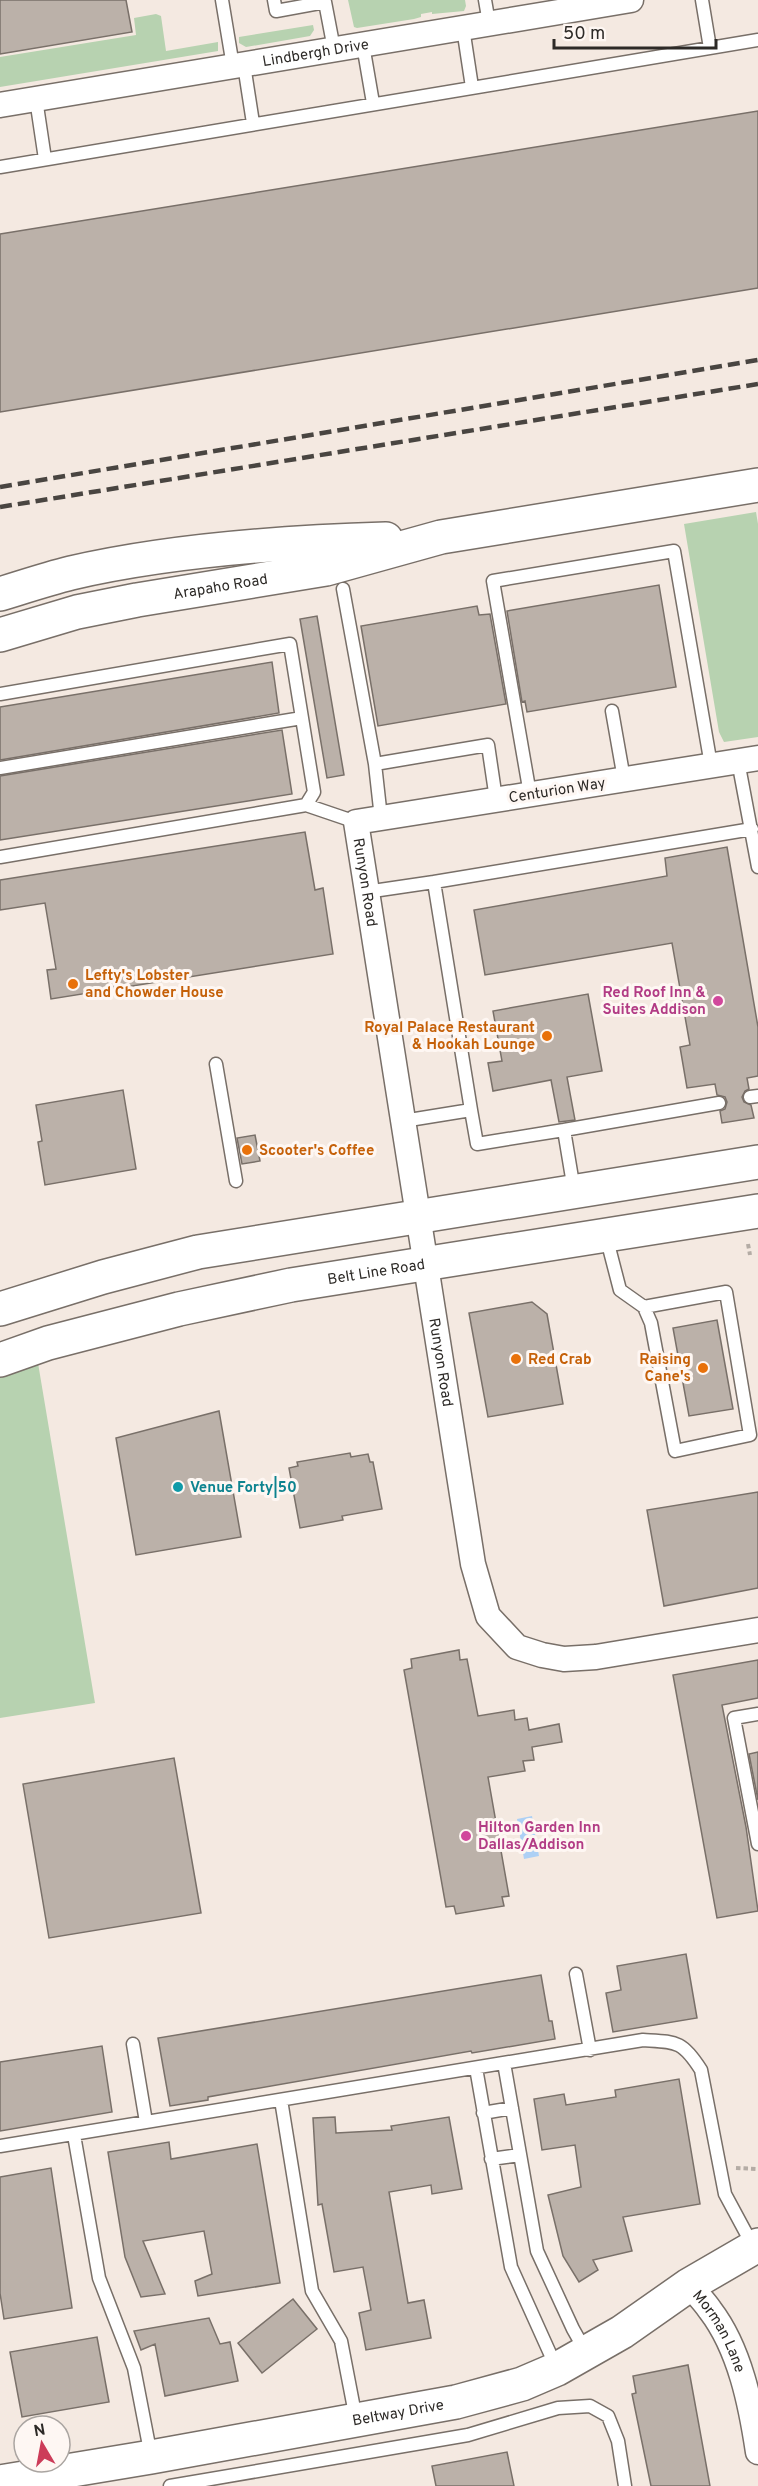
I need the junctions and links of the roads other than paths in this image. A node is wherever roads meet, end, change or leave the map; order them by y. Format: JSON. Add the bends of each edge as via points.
{"nodes":[{"id":1,"x":222,"y":0,"type":"edge"},
{"id":2,"x":274,"y":0,"type":"edge"},
{"id":3,"x":702,"y":0,"type":"edge"},
{"id":4,"x":623,"y":1,"type":"edge"},
{"id":5,"x":487,"y":12,"type":"edge"},
{"id":6,"x":463,"y":28,"type":"junction"},
{"id":7,"x":758,"y":40,"type":"edge"},
{"id":8,"x":363,"y":45,"type":"junction"},
{"id":9,"x":710,"y":48,"type":"junction"},
{"id":10,"x":334,"y":49,"type":"junction"},
{"id":11,"x":239,"y":65,"type":"junction"},
{"id":12,"x":472,"y":87,"type":"junction"},
{"id":13,"x":36,"y":99,"type":"junction"},
{"id":14,"x":373,"y":103,"type":"junction"},
{"id":15,"x":0,"y":105,"type":"edge"},
{"id":16,"x":253,"y":123,"type":"junction"},
{"id":17,"x":45,"y":159,"type":"junction"},
{"id":18,"x":0,"y":167,"type":"edge"},
{"id":19,"x":758,"y":485,"type":"edge"},
{"id":20,"x":441,"y":537,"type":"junction"},
{"id":21,"x":343,"y":589,"type":"dead end"},
{"id":22,"x":0,"y":594,"type":"edge"},
{"id":23,"x":0,"y":635,"type":"edge"},
{"id":24,"x":0,"y":694,"type":"edge"},
{"id":25,"x":612,"y":711,"type":"dead end"},
{"id":26,"x":302,"y":718,"type":"junction"},
{"id":27,"x":748,"y":759,"type":"edge"},
{"id":28,"x":375,"y":764,"type":"junction"},
{"id":29,"x":711,"y":765,"type":"junction"},
{"id":30,"x":0,"y":768,"type":"edge"},
{"id":31,"x":624,"y":779,"type":"junction"},
{"id":32,"x":530,"y":794,"type":"junction"},
{"id":33,"x":496,"y":799,"type":"junction"},
{"id":34,"x":306,"y":805,"type":"junction"},
{"id":35,"x":381,"y":818,"type":"junction"},
{"id":36,"x":356,"y":822,"type":"junction"},
{"id":37,"x":752,"y":829,"type":"junction"},
{"id":38,"x":0,"y":856,"type":"edge"},
{"id":39,"x":758,"y":867,"type":"edge"},
{"id":40,"x":434,"y":882,"type":"junction"},
{"id":41,"x":366,"y":892,"type":"junction"},
{"id":42,"x":216,"y":1064,"type":"dead end"},
{"id":43,"x":718,"y":1103,"type":"dead end"},
{"id":44,"x":471,"y":1110,"type":"junction"},
{"id":45,"x":403,"y":1121,"type":"junction"},
{"id":46,"x":564,"y":1130,"type":"junction"},
{"id":47,"x":758,"y":1162,"type":"edge"},
{"id":48,"x":236,"y":1181,"type":"dead end"},
{"id":49,"x":574,"y":1192,"type":"junction"},
{"id":50,"x":758,"y":1211,"type":"edge"},
{"id":51,"x":420,"y":1218,"type":"junction"},
{"id":52,"x":606,"y":1235,"type":"junction"},
{"id":53,"x":426,"y":1264,"type":"junction"},
{"id":54,"x":645,"y":1308,"type":"junction"},
{"id":55,"x":0,"y":1309,"type":"edge"},
{"id":56,"x":0,"y":1360,"type":"edge"},
{"id":57,"x":758,"y":1630,"type":"edge"},
{"id":58,"x":758,"y":1714,"type":"edge"},
{"id":59,"x":758,"y":1844,"type":"edge"},
{"id":60,"x":576,"y":1974,"type":"dead end"},
{"id":61,"x":133,"y":2044,"type":"dead end"},
{"id":62,"x":590,"y":2050,"type":"junction"},
{"id":63,"x":504,"y":2063,"type":"junction"},
{"id":64,"x":476,"y":2068,"type":"junction"},
{"id":65,"x":282,"y":2100,"type":"junction"},
{"id":66,"x":512,"y":2108,"type":"junction"},
{"id":67,"x":483,"y":2113,"type":"junction"},
{"id":68,"x":146,"y":2122,"type":"junction"},
{"id":69,"x":74,"y":2134,"type":"junction"},
{"id":70,"x":0,"y":2146,"type":"edge"},
{"id":71,"x":520,"y":2155,"type":"junction"},
{"id":72,"x":491,"y":2160,"type":"junction"},
{"id":73,"x":756,"y":2246,"type":"edge"},
{"id":74,"x":689,"y":2285,"type":"junction"},
{"id":75,"x":587,"y":2353,"type":"junction"},
{"id":76,"x":557,"y":2369,"type":"junction"},
{"id":77,"x":356,"y":2420,"type":"junction"},
{"id":78,"x":758,"y":2452,"type":"edge"},
{"id":79,"x":151,"y":2457,"type":"junction"},
{"id":80,"x":0,"y":2482,"type":"edge"},
{"id":81,"x":170,"y":2486,"type":"edge"},
{"id":82,"x":625,"y":2486,"type":"edge"}],
"edges":[{"from":1,"to":11,"type":"lane"},
{"from":2,"to":10,"type":"lane","via":[[276,11],[326,2]]},
{"from":3,"to":9,"type":"lane"},
{"from":4,"to":5,"type":"street","name":"Lindbergh Drive"},
{"from":5,"to":6,"type":"street","name":"Lindbergh Drive"},
{"from":6,"to":8,"type":"street","name":"Lindbergh Drive"},
{"from":6,"to":12,"type":"lane"},
{"from":7,"to":9,"type":"lane"},
{"from":8,"to":10,"type":"street","name":"Lindbergh Drive"},
{"from":8,"to":14,"type":"lane"},
{"from":9,"to":12,"type":"lane"},
{"from":10,"to":11,"type":"street","name":"Lindbergh Drive"},
{"from":11,"to":13,"type":"street","name":"Lindbergh Drive"},
{"from":11,"to":16,"type":"lane"},
{"from":12,"to":14,"type":"lane"},
{"from":13,"to":15,"type":"street","name":"Lindbergh Drive"},
{"from":13,"to":17,"type":"lane"},
{"from":14,"to":16,"type":"lane"},
{"from":16,"to":17,"type":"lane"},
{"from":17,"to":18,"type":"lane"},
{"from":19,"to":20,"type":"main road","name":"Arapaho Road"},
{"from":20,"to":22,"type":"main road","name":"Arapaho Road","via":[[313,541],[153,558],[70,573]]},
{"from":20,"to":23,"type":"main road","name":"Arapaho Road","via":[[326,569],[77,612]]},
{"from":21,"to":28,"type":"lane"},
{"from":24,"to":26,"type":"lane","via":[[290,644]]},
{"from":25,"to":31,"type":"lane"},
{"from":26,"to":30,"type":"lane"},
{"from":26,"to":34,"type":"lane","via":[[314,792]]},
{"from":27,"to":29,"type":"street","name":"Centurion Way"},
{"from":27,"to":37,"type":"lane"},
{"from":28,"to":33,"type":"lane","via":[[488,746]]},
{"from":28,"to":35,"type":"lane"},
{"from":29,"to":31,"type":"street","name":"Centurion Way"},
{"from":29,"to":32,"type":"lane","via":[[674,551],[493,581]]},
{"from":31,"to":32,"type":"street","name":"Centurion Way"},
{"from":32,"to":33,"type":"street","name":"Centurion Way"},
{"from":33,"to":35,"type":"street","name":"Centurion Way"},
{"from":34,"to":36,"type":"lane"},
{"from":34,"to":38,"type":"lane"},
{"from":35,"to":36,"type":"street","name":"Centurion Way"},
{"from":36,"to":41,"type":"street","name":"Runyon Road"},
{"from":37,"to":39,"type":"lane"},
{"from":37,"to":40,"type":"lane"},
{"from":40,"to":41,"type":"lane"},
{"from":40,"to":44,"type":"lane"},
{"from":41,"to":45,"type":"street","name":"Runyon Road"},
{"from":42,"to":48,"type":"lane"},
{"from":43,"to":46,"type":"lane"},
{"from":44,"to":45,"type":"lane"},
{"from":44,"to":46,"type":"lane","via":[[477,1144]]},
{"from":45,"to":51,"type":"street","name":"Runyon Road"},
{"from":46,"to":49,"type":"lane"},
{"from":47,"to":49,"type":"main road"},
{"from":49,"to":51,"type":"main road"},
{"from":50,"to":52,"type":"main road","name":"Belt Line Road"},
{"from":51,"to":53,"type":"street","name":"Runyon Road"},
{"from":51,"to":55,"type":"main road","via":[[198,1252]]},
{"from":52,"to":53,"type":"main road","name":"Belt Line Road"},
{"from":52,"to":54,"type":"lane","via":[[621,1290]]},
{"from":53,"to":56,"type":"main road","name":"Belt Line Road","via":[[291,1284],[180,1308],[48,1343]]},
{"from":53,"to":57,"type":"street","name":"Runyon Road","via":[[473,1564],[488,1616],[517,1647],[564,1659]]},
{"from":54,"to":54,"type":"lane","via":[[675,1451],[750,1435],[726,1292]]},
{"from":58,"to":59,"type":"lane","via":[[734,1718]]},
{"from":60,"to":62,"type":"lane"},
{"from":61,"to":68,"type":"lane"},
{"from":62,"to":63,"type":"lane"},
{"from":62,"to":73,"type":"lane","via":[[643,2040],[675,2042],[690,2052],[701,2070],[725,2194]]},
{"from":63,"to":64,"type":"lane"},
{"from":63,"to":66,"type":"lane"},
{"from":64,"to":65,"type":"lane"},
{"from":64,"to":67,"type":"lane"},
{"from":65,"to":68,"type":"lane"},
{"from":65,"to":77,"type":"lane","via":[[312,2291],[341,2341]]},
{"from":66,"to":67,"type":"lane"},
{"from":66,"to":71,"type":"lane"},
{"from":67,"to":72,"type":"lane"},
{"from":68,"to":69,"type":"lane"},
{"from":69,"to":70,"type":"lane"},
{"from":69,"to":79,"type":"lane","via":[[99,2278],[134,2368]]},
{"from":71,"to":72,"type":"lane"},
{"from":71,"to":75,"type":"lane","via":[[537,2251]]},
{"from":72,"to":76,"type":"lane","via":[[511,2266]]},
{"from":73,"to":74,"type":"main road","name":"Beltway Drive"},
{"from":74,"to":75,"type":"main road","name":"Beltway Drive"},
{"from":74,"to":78,"type":"street","name":"Morman Lane","via":[[711,2312],[730,2347],[754,2421]]},
{"from":75,"to":76,"type":"main road","name":"Beltway Drive"},
{"from":76,"to":77,"type":"main road","name":"Beltway Drive","via":[[522,2384],[456,2402]]},
{"from":77,"to":79,"type":"main road","name":"Beltway Drive"},
{"from":79,"to":80,"type":"main road","name":"Beltway Drive"},
{"from":81,"to":82,"type":"lane","via":[[468,2435],[558,2409],[590,2406],[608,2416],[618,2441]]}]}
